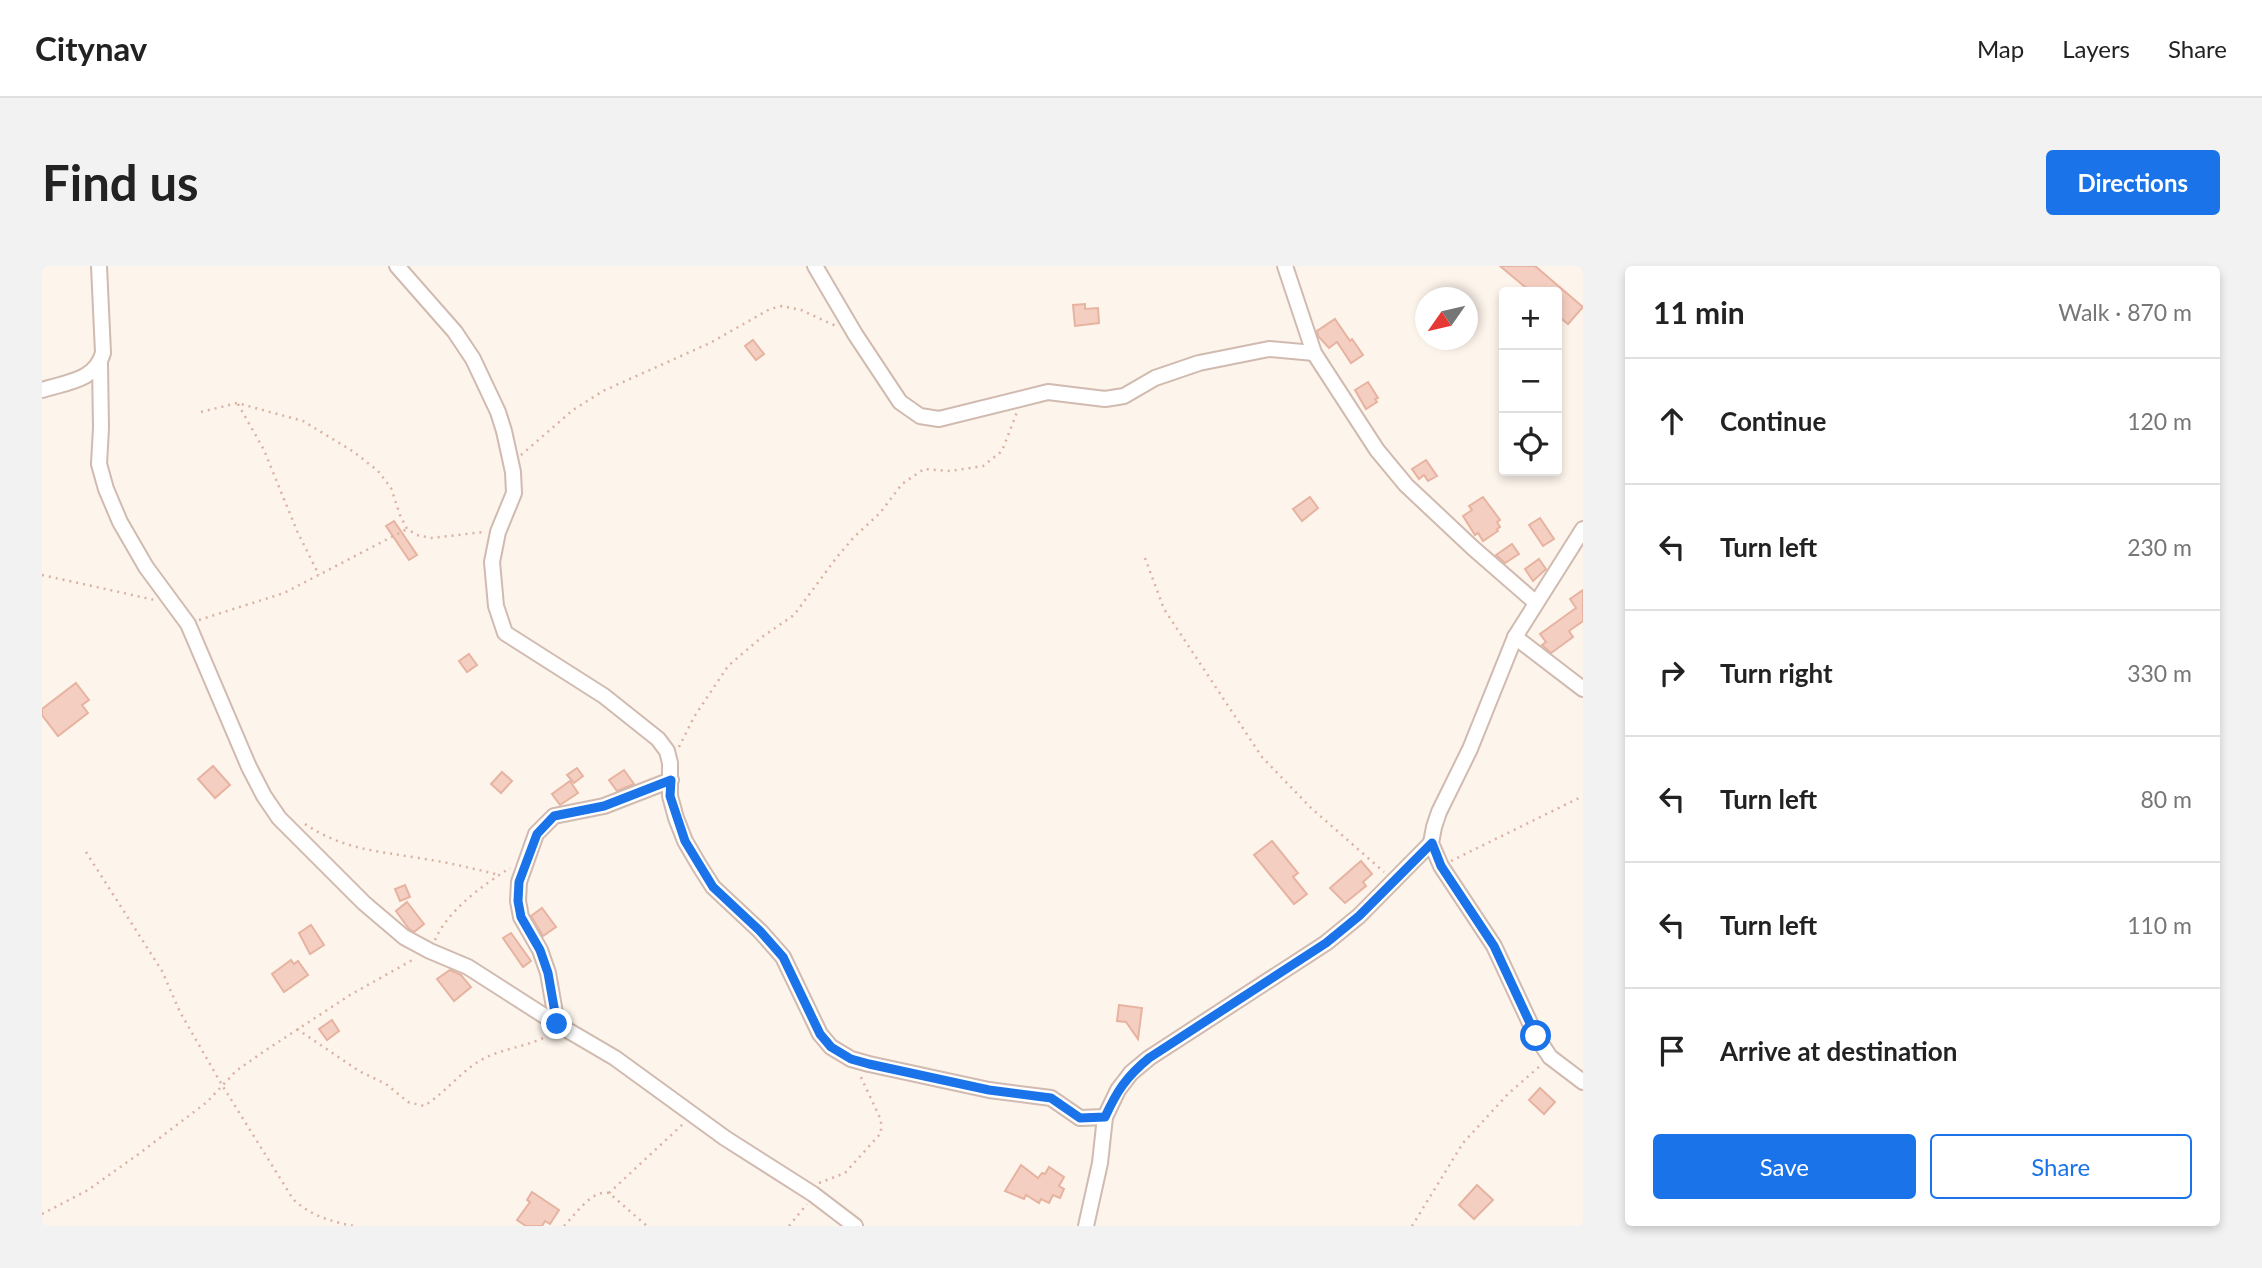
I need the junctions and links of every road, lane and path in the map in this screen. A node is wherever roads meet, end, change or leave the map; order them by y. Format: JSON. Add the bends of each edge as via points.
{"nodes":[{"id":1,"x":99,"y":266,"type":"edge"},
{"id":2,"x":397,"y":266,"type":"edge"},
{"id":3,"x":815,"y":266,"type":"edge"},
{"id":4,"x":1285,"y":266,"type":"edge"},
{"id":5,"x":855,"y":334,"type":"junction"},
{"id":6,"x":1314,"y":353,"type":"junction"},
{"id":7,"x":100,"y":364,"type":"junction"},
{"id":8,"x":42,"y":390,"type":"edge"},
{"id":9,"x":1023,"y":399,"type":"junction"},
{"id":10,"x":237,"y":403,"type":"junction"},
{"id":11,"x":201,"y":412,"type":"dead end"},
{"id":12,"x":511,"y":461,"type":"junction"},
{"id":13,"x":407,"y":529,"type":"junction"},
{"id":14,"x":1583,"y":529,"type":"edge"},
{"id":15,"x":498,"y":532,"type":"junction"},
{"id":16,"x":1145,"y":558,"type":"dead end"},
{"id":17,"x":42,"y":575,"type":"edge"},
{"id":18,"x":319,"y":575,"type":"junction"},
{"id":19,"x":1535,"y":602,"type":"junction"},
{"id":20,"x":174,"y":604,"type":"junction"},
{"id":21,"x":188,"y":624,"type":"junction"},
{"id":22,"x":1515,"y":637,"type":"junction"},
{"id":23,"x":1583,"y":689,"type":"edge"},
{"id":24,"x":670,"y":763,"type":"junction"},
{"id":25,"x":671,"y":780,"type":"junction"},
{"id":26,"x":1583,"y":796,"type":"edge"},
{"id":27,"x":304,"y":823,"type":"dead end"},
{"id":28,"x":1432,"y":843,"type":"junction"},
{"id":29,"x":86,"y":852,"type":"dead end"},
{"id":30,"x":528,"y":856,"type":"junction"},
{"id":31,"x":1441,"y":866,"type":"junction"},
{"id":32,"x":499,"y":875,"type":"junction"},
{"id":33,"x":1395,"y":881,"type":"junction"},
{"id":34,"x":430,"y":951,"type":"junction"},
{"id":35,"x":557,"y":1024,"type":"junction"},
{"id":36,"x":297,"y":1030,"type":"junction"},
{"id":37,"x":1550,"y":1057,"type":"junction"},
{"id":38,"x":855,"y":1060,"type":"junction"},
{"id":39,"x":1583,"y":1082,"type":"edge"},
{"id":40,"x":222,"y":1085,"type":"junction"},
{"id":41,"x":693,"y":1114,"type":"junction"},
{"id":42,"x":1105,"y":1117,"type":"junction"},
{"id":43,"x":609,"y":1193,"type":"junction"},
{"id":44,"x":813,"y":1194,"type":"junction"},
{"id":45,"x":42,"y":1214,"type":"edge"},
{"id":46,"x":354,"y":1226,"type":"edge"},
{"id":47,"x":564,"y":1226,"type":"edge"},
{"id":48,"x":648,"y":1226,"type":"edge"},
{"id":49,"x":789,"y":1226,"type":"edge"},
{"id":50,"x":855,"y":1226,"type":"edge"},
{"id":51,"x":1086,"y":1226,"type":"edge"},
{"id":52,"x":1412,"y":1226,"type":"edge"}],
"edges":[{"from":1,"to":7,"type":"street"},
{"from":2,"to":12,"type":"street","via":[[455,332],[472,359],[498,412]]},
{"from":3,"to":5,"type":"street"},
{"from":4,"to":6,"type":"street"},
{"from":5,"to":9,"type":"street","via":[[901,402],[920,416],[939,419]]},
{"from":5,"to":12,"type":"path","via":[[801,310],[769,309],[710,343],[603,391]]},
{"from":6,"to":9,"type":"street","via":[[1269,349],[1199,363],[1105,400],[1048,392]]},
{"from":6,"to":19,"type":"street","via":[[1377,450],[1406,485]]},
{"from":7,"to":8,"type":"street","via":[[90,376]]},
{"from":7,"to":20,"type":"street","via":[[99,464],[106,489],[146,567]]},
{"from":9,"to":24,"type":"path","via":[[1002,451],[983,466],[924,469],[902,484],[837,557],[794,615],[728,666]]},
{"from":10,"to":11,"type":"path"},
{"from":10,"to":13,"type":"path","via":[[303,421],[354,452],[391,488]]},
{"from":10,"to":18,"type":"path","via":[[264,450]]},
{"from":12,"to":15,"type":"street","via":[[514,493]]},
{"from":13,"to":15,"type":"path","via":[[431,538]]},
{"from":13,"to":18,"type":"path"},
{"from":14,"to":19,"type":"street"},
{"from":15,"to":24,"type":"street","via":[[492,562],[496,606],[505,633],[645,727],[667,751]]},
{"from":16,"to":33,"type":"path","via":[[1164,609],[1262,757],[1310,807]]},
{"from":17,"to":20,"type":"path"},
{"from":18,"to":21,"type":"path","via":[[284,593]]},
{"from":19,"to":22,"type":"street"},
{"from":20,"to":21,"type":"street"},
{"from":21,"to":34,"type":"street","via":[[249,767],[271,807],[364,903],[404,937]]},
{"from":22,"to":23,"type":"street"},
{"from":22,"to":28,"type":"street","via":[[1433,827]]},
{"from":24,"to":25,"type":"street"},
{"from":25,"to":30,"type":"street","via":[[604,806],[554,816],[537,834]]},
{"from":25,"to":38,"type":"street","via":[[670,796],[685,841],[713,887],[783,957],[820,1034],[831,1047]]},
{"from":26,"to":31,"type":"path"},
{"from":27,"to":32,"type":"path","via":[[344,845]]},
{"from":28,"to":31,"type":"street"},
{"from":28,"to":33,"type":"street"},
{"from":29,"to":40,"type":"path","via":[[162,971]]},
{"from":30,"to":32,"type":"path"},
{"from":30,"to":35,"type":"street","via":[[518,901],[548,973]]},
{"from":31,"to":37,"type":"street","via":[[1494,946],[1523,1012]]},
{"from":32,"to":34,"type":"path","via":[[439,930]]},
{"from":33,"to":42,"type":"street","via":[[1326,943],[1149,1058],[1118,1090]]},
{"from":34,"to":35,"type":"street","via":[[468,967]]},
{"from":34,"to":36,"type":"path"},
{"from":35,"to":36,"type":"path","via":[[544,1038],[484,1058],[424,1106],[408,1102]]},
{"from":35,"to":41,"type":"street","via":[[615,1058]]},
{"from":36,"to":40,"type":"path"},
{"from":37,"to":39,"type":"street"},
{"from":37,"to":52,"type":"path","via":[[1463,1143]]},
{"from":38,"to":42,"type":"street","via":[[989,1090],[1051,1098],[1080,1118]]},
{"from":38,"to":44,"type":"path","via":[[881,1120],[881,1133],[852,1168],[821,1181]]},
{"from":40,"to":45,"type":"path","via":[[207,1102],[119,1168]]},
{"from":40,"to":46,"type":"path","via":[[293,1199],[309,1211]]},
{"from":41,"to":43,"type":"path"},
{"from":41,"to":44,"type":"street"},
{"from":42,"to":51,"type":"street"},
{"from":43,"to":47,"type":"path","via":[[595,1195]]},
{"from":43,"to":48,"type":"path"},
{"from":44,"to":49,"type":"path"},
{"from":44,"to":50,"type":"street"}]}
